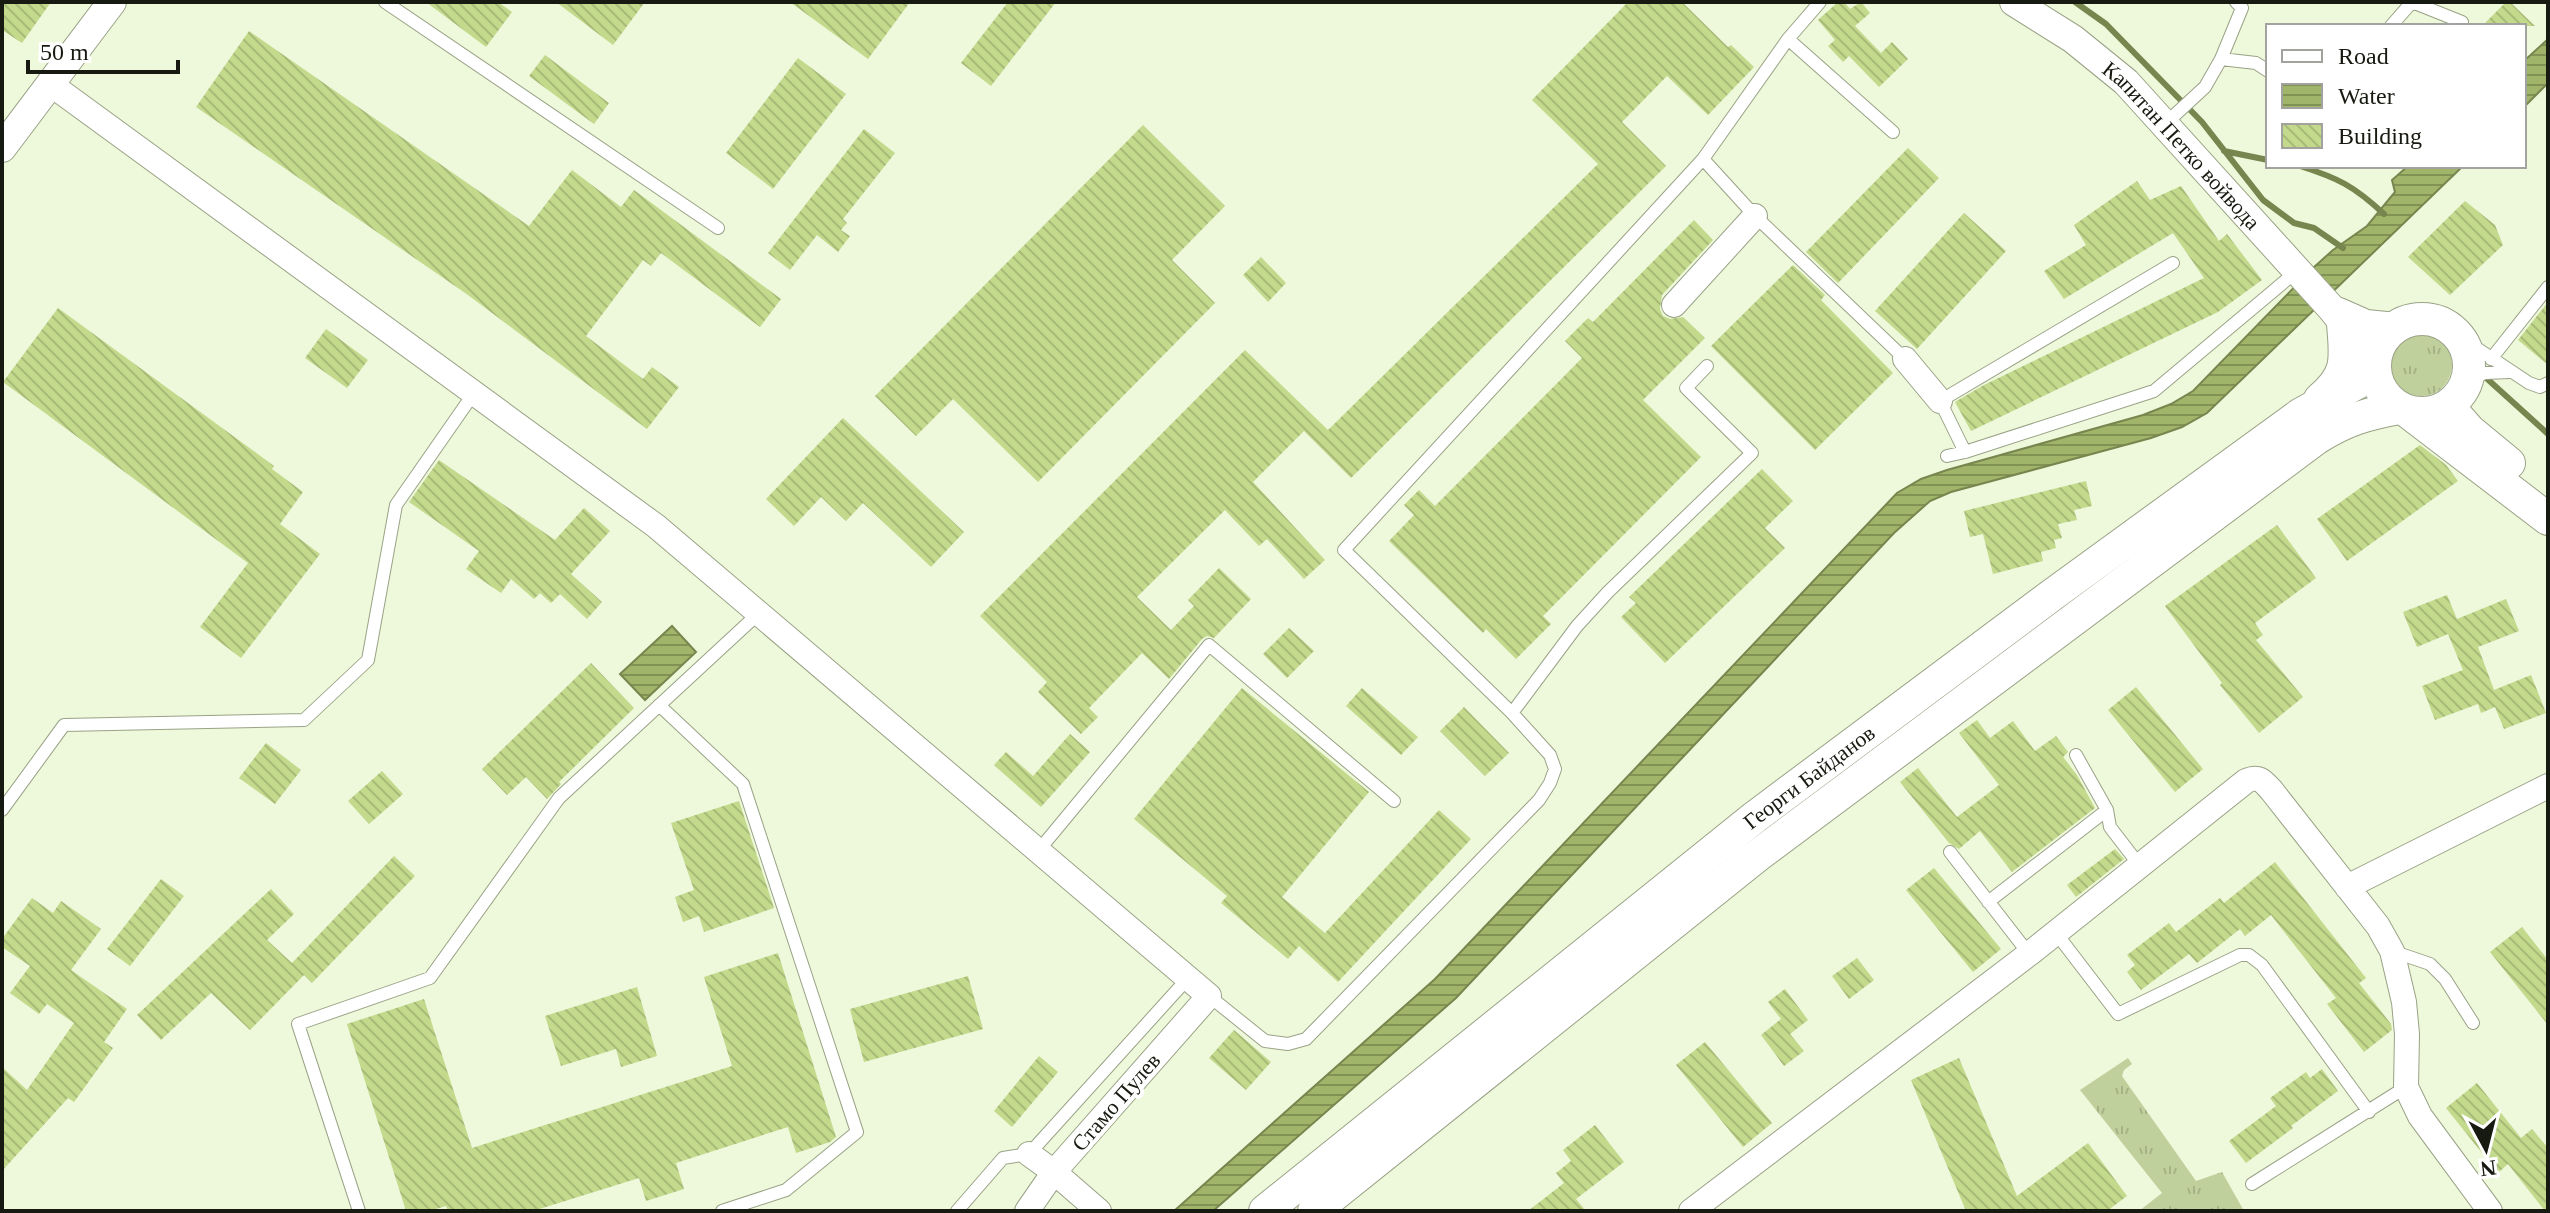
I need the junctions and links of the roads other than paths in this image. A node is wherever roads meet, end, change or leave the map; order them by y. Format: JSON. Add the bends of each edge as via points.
{"nodes":[{"id":1,"x":112,"y":2,"type":"edge"},
{"id":2,"x":385,"y":2,"type":"edge"},
{"id":3,"x":1820,"y":2,"type":"edge"},
{"id":4,"x":2014,"y":2,"type":"edge"},
{"id":5,"x":2236,"y":2,"type":"edge"},
{"id":6,"x":2462,"y":22,"type":"dead end"},
{"id":7,"x":2393,"y":24,"type":"edge"},
{"id":8,"x":1788,"y":39,"type":"junction"},
{"id":9,"x":2221,"y":59,"type":"junction"},
{"id":10,"x":2266,"y":70,"type":"edge"},
{"id":11,"x":49,"y":83,"type":"junction"},
{"id":12,"x":2174,"y":116,"type":"junction"},
{"id":13,"x":1893,"y":132,"type":"dead end"},
{"id":14,"x":2,"y":148,"type":"edge"},
{"id":15,"x":1703,"y":159,"type":"junction"},
{"id":16,"x":1755,"y":216,"type":"junction"},
{"id":17,"x":718,"y":228,"type":"dead end"},
{"id":18,"x":2173,"y":263,"type":"dead end"},
{"id":19,"x":2297,"y":271,"type":"junction"},
{"id":20,"x":2548,"y":287,"type":"edge"},
{"id":21,"x":1674,"y":305,"type":"dead end"},
{"id":22,"x":2337,"y":316,"type":"junction"},
{"id":23,"x":2396,"y":327,"type":"junction"},
{"id":24,"x":1905,"y":359,"type":"joint"},
{"id":25,"x":2376,"y":363,"type":"junction"},
{"id":26,"x":1707,"y":366,"type":"dead end"},
{"id":27,"x":2480,"y":369,"type":"junction"},
{"id":28,"x":2510,"y":372,"type":"junction"},
{"id":29,"x":2548,"y":383,"type":"edge"},
{"id":30,"x":474,"y":393,"type":"junction"},
{"id":31,"x":1940,"y":401,"type":"junction"},
{"id":32,"x":2448,"y":406,"type":"junction"},
{"id":33,"x":2311,"y":407,"type":"junction"},
{"id":34,"x":2404,"y":410,"type":"junction"},
{"id":35,"x":1965,"y":452,"type":"junction"},
{"id":36,"x":1947,"y":456,"type":"dead end"},
{"id":37,"x":2548,"y":495,"type":"edge"},
{"id":38,"x":2548,"y":519,"type":"edge"},
{"id":39,"x":759,"y":613,"type":"junction"},
{"id":40,"x":659,"y":705,"type":"junction"},
{"id":41,"x":1512,"y":713,"type":"junction"},
{"id":42,"x":2076,"y":755,"type":"dead end"},
{"id":43,"x":2548,"y":786,"type":"edge"},
{"id":44,"x":1394,"y":801,"type":"dead end"},
{"id":45,"x":2,"y":810,"type":"edge"},
{"id":46,"x":2107,"y":810,"type":"junction"},
{"id":47,"x":1039,"y":850,"type":"junction"},
{"id":48,"x":1950,"y":852,"type":"dead end"},
{"id":49,"x":2140,"y":866,"type":"junction"},
{"id":50,"x":2347,"y":887,"type":"junction"},
{"id":51,"x":1988,"y":902,"type":"junction"},
{"id":52,"x":2056,"y":933,"type":"junction"},
{"id":53,"x":2392,"y":951,"type":"junction"},
{"id":54,"x":2029,"y":954,"type":"junction"},
{"id":55,"x":1189,"y":977,"type":"junction"},
{"id":56,"x":1209,"y":996,"type":"junction"},
{"id":57,"x":2473,"y":1023,"type":"dead end"},
{"id":58,"x":2406,"y":1087,"type":"junction"},
{"id":59,"x":2369,"y":1112,"type":"junction"},
{"id":60,"x":1029,"y":1154,"type":"junction"},
{"id":61,"x":1054,"y":1172,"type":"junction"},
{"id":62,"x":2252,"y":1184,"type":"dead end"},
{"id":63,"x":359,"y":1211,"type":"edge"},
{"id":64,"x":722,"y":1211,"type":"edge"},
{"id":65,"x":957,"y":1211,"type":"edge"},
{"id":66,"x":1027,"y":1211,"type":"edge"},
{"id":67,"x":1099,"y":1211,"type":"edge"},
{"id":68,"x":1265,"y":1211,"type":"edge"},
{"id":69,"x":1314,"y":1211,"type":"edge"},
{"id":70,"x":1691,"y":1211,"type":"edge"},
{"id":71,"x":2490,"y":1211,"type":"edge"}],
"edges":[{"from":1,"to":11,"type":"street"},
{"from":2,"to":17,"type":"lane"},
{"from":3,"to":8,"type":"lane"},
{"from":4,"to":12,"type":"street","name":"Капитан Петко войвода","via":[[2073,39]]},
{"from":5,"to":9,"type":"lane","via":[[2242,8]]},
{"from":6,"to":7,"type":"lane","via":[[2412,2]]},
{"from":8,"to":13,"type":"lane"},
{"from":8,"to":15,"type":"lane"},
{"from":9,"to":10,"type":"lane","via":[[2256,63]]},
{"from":9,"to":12,"type":"lane","via":[[2205,87]]},
{"from":11,"to":14,"type":"street"},
{"from":11,"to":30,"type":"street"},
{"from":12,"to":19,"type":"street","name":"Капитан Петко войвода","via":[[2227,195]]},
{"from":15,"to":16,"type":"lane"},
{"from":15,"to":41,"type":"lane","via":[[1344,550]]},
{"from":16,"to":21,"type":"street"},
{"from":16,"to":24,"type":"lane"},
{"from":18,"to":31,"type":"lane"},
{"from":19,"to":22,"type":"street","name":"Капитан Петко войвода"},
{"from":19,"to":35,"type":"lane","via":[[2154,391]]},
{"from":20,"to":27,"type":"lane"},
{"from":22,"to":23,"type":"street","name":"Капитан Петко войвода"},
{"from":22,"to":25,"type":"street","name":"Капитан Петко войвода"},
{"from":22,"to":33,"type":"main road","via":[[2345,368],[2339,381]]},
{"from":23,"to":25,"type":"main road","via":[[2384,338]]},
{"from":23,"to":27,"type":"main road","via":[[2426,319],[2441,322],[2460,337],[2470,365]]},
{"from":24,"to":31,"type":"street"},
{"from":25,"to":33,"type":"main road","name":"Георги Байданов"},
{"from":25,"to":34,"type":"main road","via":[[2379,387]]},
{"from":26,"to":41,"type":"lane","via":[[1686,388],[1752,453],[1608,592]]},
{"from":27,"to":28,"type":"lane"},
{"from":27,"to":28,"type":"lane"},
{"from":27,"to":32,"type":"main road"},
{"from":28,"to":29,"type":"lane","via":[[2540,387]]},
{"from":30,"to":39,"type":"street","via":[[656,526]]},
{"from":30,"to":45,"type":"lane","via":[[396,505],[368,660],[304,720],[64,725]]},
{"from":31,"to":35,"type":"lane"},
{"from":32,"to":34,"type":"main road","via":[[2422,414]]},
{"from":32,"to":37,"type":"main road"},
{"from":33,"to":68,"type":"main road","name":"Георги Байданов","via":[[1755,817]]},
{"from":34,"to":38,"type":"main road"},
{"from":34,"to":69,"type":"main road","name":"Георги Байданов","via":[[2357,417],[2317,438],[1757,856]]},
{"from":35,"to":36,"type":"lane"},
{"from":39,"to":40,"type":"lane"},
{"from":39,"to":47,"type":"street"},
{"from":40,"to":63,"type":"lane","via":[[559,798],[430,978],[298,1024]]},
{"from":40,"to":64,"type":"lane","via":[[743,784],[857,1132],[786,1190]]},
{"from":41,"to":56,"type":"lane","via":[[1550,755],[1555,769],[1550,783],[1306,1039],[1288,1044],[1265,1041]]},
{"from":42,"to":46,"type":"lane"},
{"from":43,"to":50,"type":"street"},
{"from":44,"to":47,"type":"lane","via":[[1209,645]]},
{"from":46,"to":49,"type":"lane","via":[[2110,827]]},
{"from":46,"to":51,"type":"lane"},
{"from":47,"to":55,"type":"street"},
{"from":48,"to":51,"type":"lane"},
{"from":49,"to":50,"type":"street","via":[[2253,778],[2272,791]]},
{"from":49,"to":52,"type":"street"},
{"from":50,"to":53,"type":"street"},
{"from":51,"to":54,"type":"lane"},
{"from":52,"to":54,"type":"street"},
{"from":52,"to":59,"type":"lane","via":[[2118,1014],[2249,955],[2262,965]]},
{"from":53,"to":57,"type":"lane","via":[[2430,964]]},
{"from":53,"to":58,"type":"street","via":[[2404,1002]]},
{"from":54,"to":70,"type":"street"},
{"from":55,"to":56,"type":"street"},
{"from":55,"to":60,"type":"lane"},
{"from":56,"to":61,"type":"street","name":"Стамо Пулев"},
{"from":58,"to":59,"type":"lane"},
{"from":58,"to":71,"type":"street","via":[[2420,1116]]},
{"from":59,"to":62,"type":"lane"},
{"from":60,"to":61,"type":"street"},
{"from":60,"to":65,"type":"lane","via":[[1003,1158]]},
{"from":61,"to":66,"type":"street","name":"Стамо Пулев"},
{"from":61,"to":67,"type":"street"}]}
